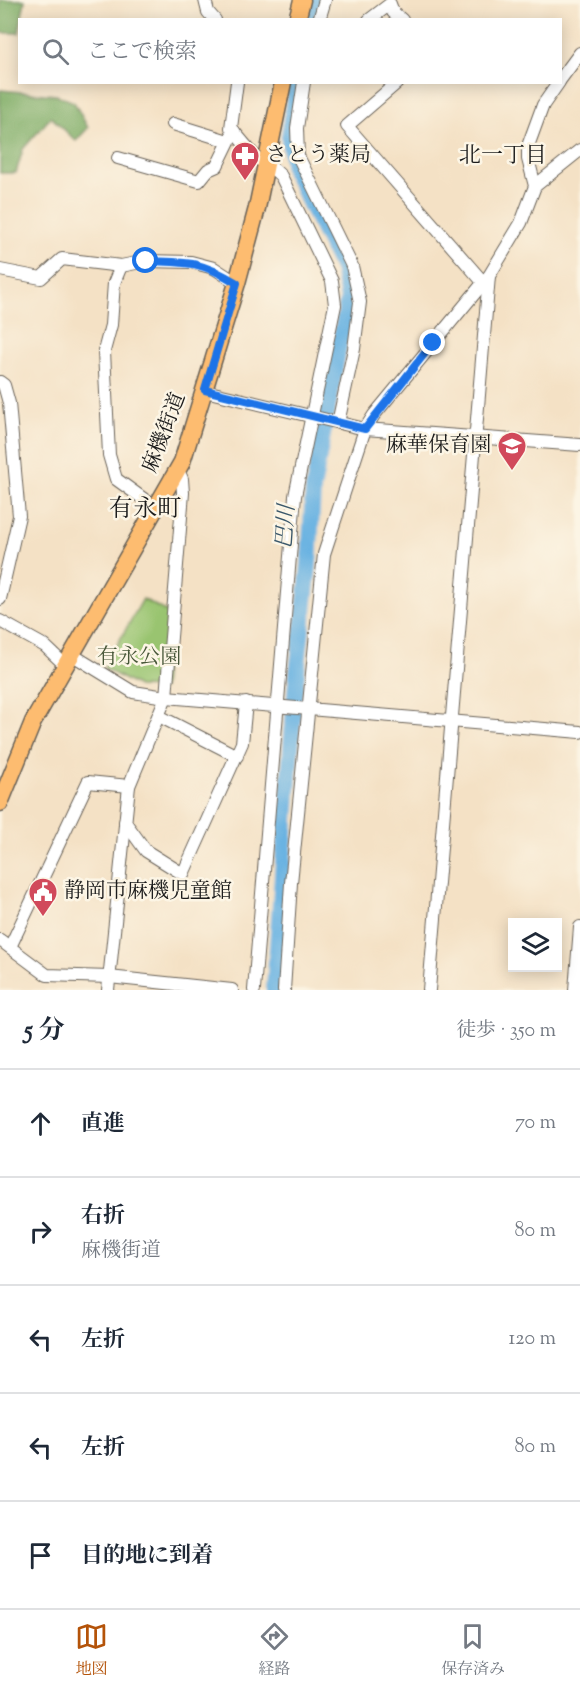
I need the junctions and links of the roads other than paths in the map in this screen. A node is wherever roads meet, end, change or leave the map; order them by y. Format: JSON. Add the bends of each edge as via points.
{"nodes":[{"id":1,"x":205,"y":0,"type":"edge"},
{"id":2,"x":302,"y":0,"type":"edge"},
{"id":3,"x":324,"y":0,"type":"edge"},
{"id":4,"x":390,"y":1,"type":"edge"},
{"id":5,"x":213,"y":18,"type":"edge"},
{"id":6,"x":298,"y":18,"type":"edge"},
{"id":7,"x":320,"y":18,"type":"edge"},
{"id":8,"x":371,"y":18,"type":"edge"},
{"id":9,"x":400,"y":18,"type":"edge"},
{"id":10,"x":580,"y":52,"type":"edge"},
{"id":11,"x":562,"y":78,"type":"edge"},
{"id":12,"x":237,"y":84,"type":"edge"},
{"id":13,"x":283,"y":84,"type":"edge"},
{"id":14,"x":304,"y":84,"type":"edge"},
{"id":15,"x":396,"y":84,"type":"edge"},
{"id":16,"x":558,"y":84,"type":"edge"},
{"id":17,"x":173,"y":124,"type":"dead end"},
{"id":18,"x":231,"y":136,"type":"junction"},
{"id":19,"x":580,"y":150,"type":"edge"},
{"id":20,"x":118,"y":158,"type":"dead end"},
{"id":21,"x":266,"y":162,"type":"junction"},
{"id":22,"x":535,"y":186,"type":"junction"},
{"id":23,"x":121,"y":266,"type":"junction"},
{"id":24,"x":0,"y":270,"type":"edge"},
{"id":25,"x":486,"y":279,"type":"junction"},
{"id":26,"x":237,"y":283,"type":"junction"},
{"id":27,"x":0,"y":381,"type":"edge"},
{"id":28,"x":205,"y":390,"type":"junction"},
{"id":29,"x":311,"y":416,"type":"junction"},
{"id":30,"x":338,"y":423,"type":"junction"},
{"id":31,"x":365,"y":429,"type":"junction"},
{"id":32,"x":477,"y":437,"type":"junction"},
{"id":33,"x":580,"y":445,"type":"edge"},
{"id":34,"x":178,"y":471,"type":"junction"},
{"id":35,"x":156,"y":508,"type":"junction"},
{"id":36,"x":0,"y":599,"type":"edge"},
{"id":37,"x":0,"y":621,"type":"edge"},
{"id":38,"x":68,"y":659,"type":"junction"},
{"id":39,"x":166,"y":697,"type":"junction"},
{"id":40,"x":246,"y":703,"type":"junction"},
{"id":41,"x":277,"y":706,"type":"junction"},
{"id":42,"x":307,"y":708,"type":"junction"},
{"id":43,"x":159,"y":716,"type":"junction"},
{"id":44,"x":452,"y":721,"type":"junction"},
{"id":45,"x":580,"y":732,"type":"edge"},
{"id":46,"x":237,"y":756,"type":"junction"},
{"id":47,"x":129,"y":786,"type":"junction"},
{"id":48,"x":0,"y":803,"type":"edge"},
{"id":49,"x":125,"y":822,"type":"junction"},
{"id":50,"x":580,"y":927,"type":"edge"},
{"id":51,"x":5,"y":944,"type":"edge"},
{"id":52,"x":110,"y":977,"type":"junction"},
{"id":53,"x":108,"y":990,"type":"edge"},
{"id":54,"x":232,"y":990,"type":"edge"},
{"id":55,"x":254,"y":990,"type":"edge"},
{"id":56,"x":284,"y":990,"type":"edge"},
{"id":57,"x":429,"y":990,"type":"edge"},
{"id":58,"x":575,"y":990,"type":"edge"}],
"edges":[{"from":1,"to":5,"type":"street"},
{"from":2,"to":6,"type":"main road"},
{"from":3,"to":7,"type":"street"},
{"from":4,"to":8,"type":"street"},
{"from":4,"to":9,"type":"street"},
{"from":10,"to":11,"type":"street"},
{"from":12,"to":18,"type":"street"},
{"from":13,"to":21,"type":"main road","name":"麻機街道"},
{"from":14,"to":30,"type":"street","via":[[297,128],[298,156],[352,266],[360,302]]},
{"from":15,"to":25,"type":"street","via":[[347,126]]},
{"from":16,"to":22,"type":"street","via":[[543,105],[528,146]]},
{"from":17,"to":18,"type":"street"},
{"from":18,"to":20,"type":"street","via":[[217,166],[199,181]]},
{"from":18,"to":21,"type":"street"},
{"from":19,"to":22,"type":"street"},
{"from":21,"to":26,"type":"main road","name":"麻機街道"},
{"from":21,"to":29,"type":"street","via":[[281,176],[333,281],[335,305]]},
{"from":22,"to":25,"type":"street","via":[[521,223]]},
{"from":23,"to":24,"type":"street","via":[[62,259],[42,278]]},
{"from":23,"to":26,"type":"street","via":[[146,261],[191,262],[214,268]]},
{"from":23,"to":35,"type":"street","via":[[114,283],[111,325],[104,351],[109,455],[116,479]]},
{"from":25,"to":31,"type":"street"},
{"from":25,"to":32,"type":"street"},
{"from":26,"to":28,"type":"main road","name":"麻機街道"},
{"from":27,"to":36,"type":"street","via":[[9,403],[19,516]]},
{"from":28,"to":29,"type":"street"},
{"from":28,"to":34,"type":"main road","name":"麻機街道"},
{"from":29,"to":30,"type":"street"},
{"from":29,"to":41,"type":"street","via":[[295,496]]},
{"from":30,"to":31,"type":"street"},
{"from":31,"to":32,"type":"street"},
{"from":31,"to":42,"type":"street","via":[[324,554]]},
{"from":32,"to":33,"type":"street"},
{"from":32,"to":44,"type":"street"},
{"from":34,"to":35,"type":"main road","name":"麻機街道"},
{"from":34,"to":39,"type":"street","via":[[183,493]]},
{"from":35,"to":38,"type":"main road","name":"麻機街道"},
{"from":37,"to":38,"type":"street"},
{"from":38,"to":39,"type":"street","via":[[133,692]]},
{"from":38,"to":48,"type":"main road","name":"麻機街道","via":[[33,722]]},
{"from":39,"to":40,"type":"street"},
{"from":39,"to":43,"type":"street"},
{"from":40,"to":41,"type":"street"},
{"from":40,"to":46,"type":"street"},
{"from":41,"to":42,"type":"street"},
{"from":41,"to":55,"type":"street"},
{"from":42,"to":44,"type":"street"},
{"from":42,"to":56,"type":"street"},
{"from":43,"to":46,"type":"street"},
{"from":43,"to":47,"type":"street"},
{"from":44,"to":45,"type":"street"},
{"from":44,"to":57,"type":"street"},
{"from":46,"to":49,"type":"street","via":[[183,874],[146,851]]},
{"from":47,"to":49,"type":"street"},
{"from":47,"to":51,"type":"street","via":[[88,782]]},
{"from":49,"to":52,"type":"street"},
{"from":50,"to":58,"type":"street"},
{"from":51,"to":52,"type":"street","via":[[47,975]]},
{"from":52,"to":53,"type":"street"},
{"from":52,"to":54,"type":"street"}]}
